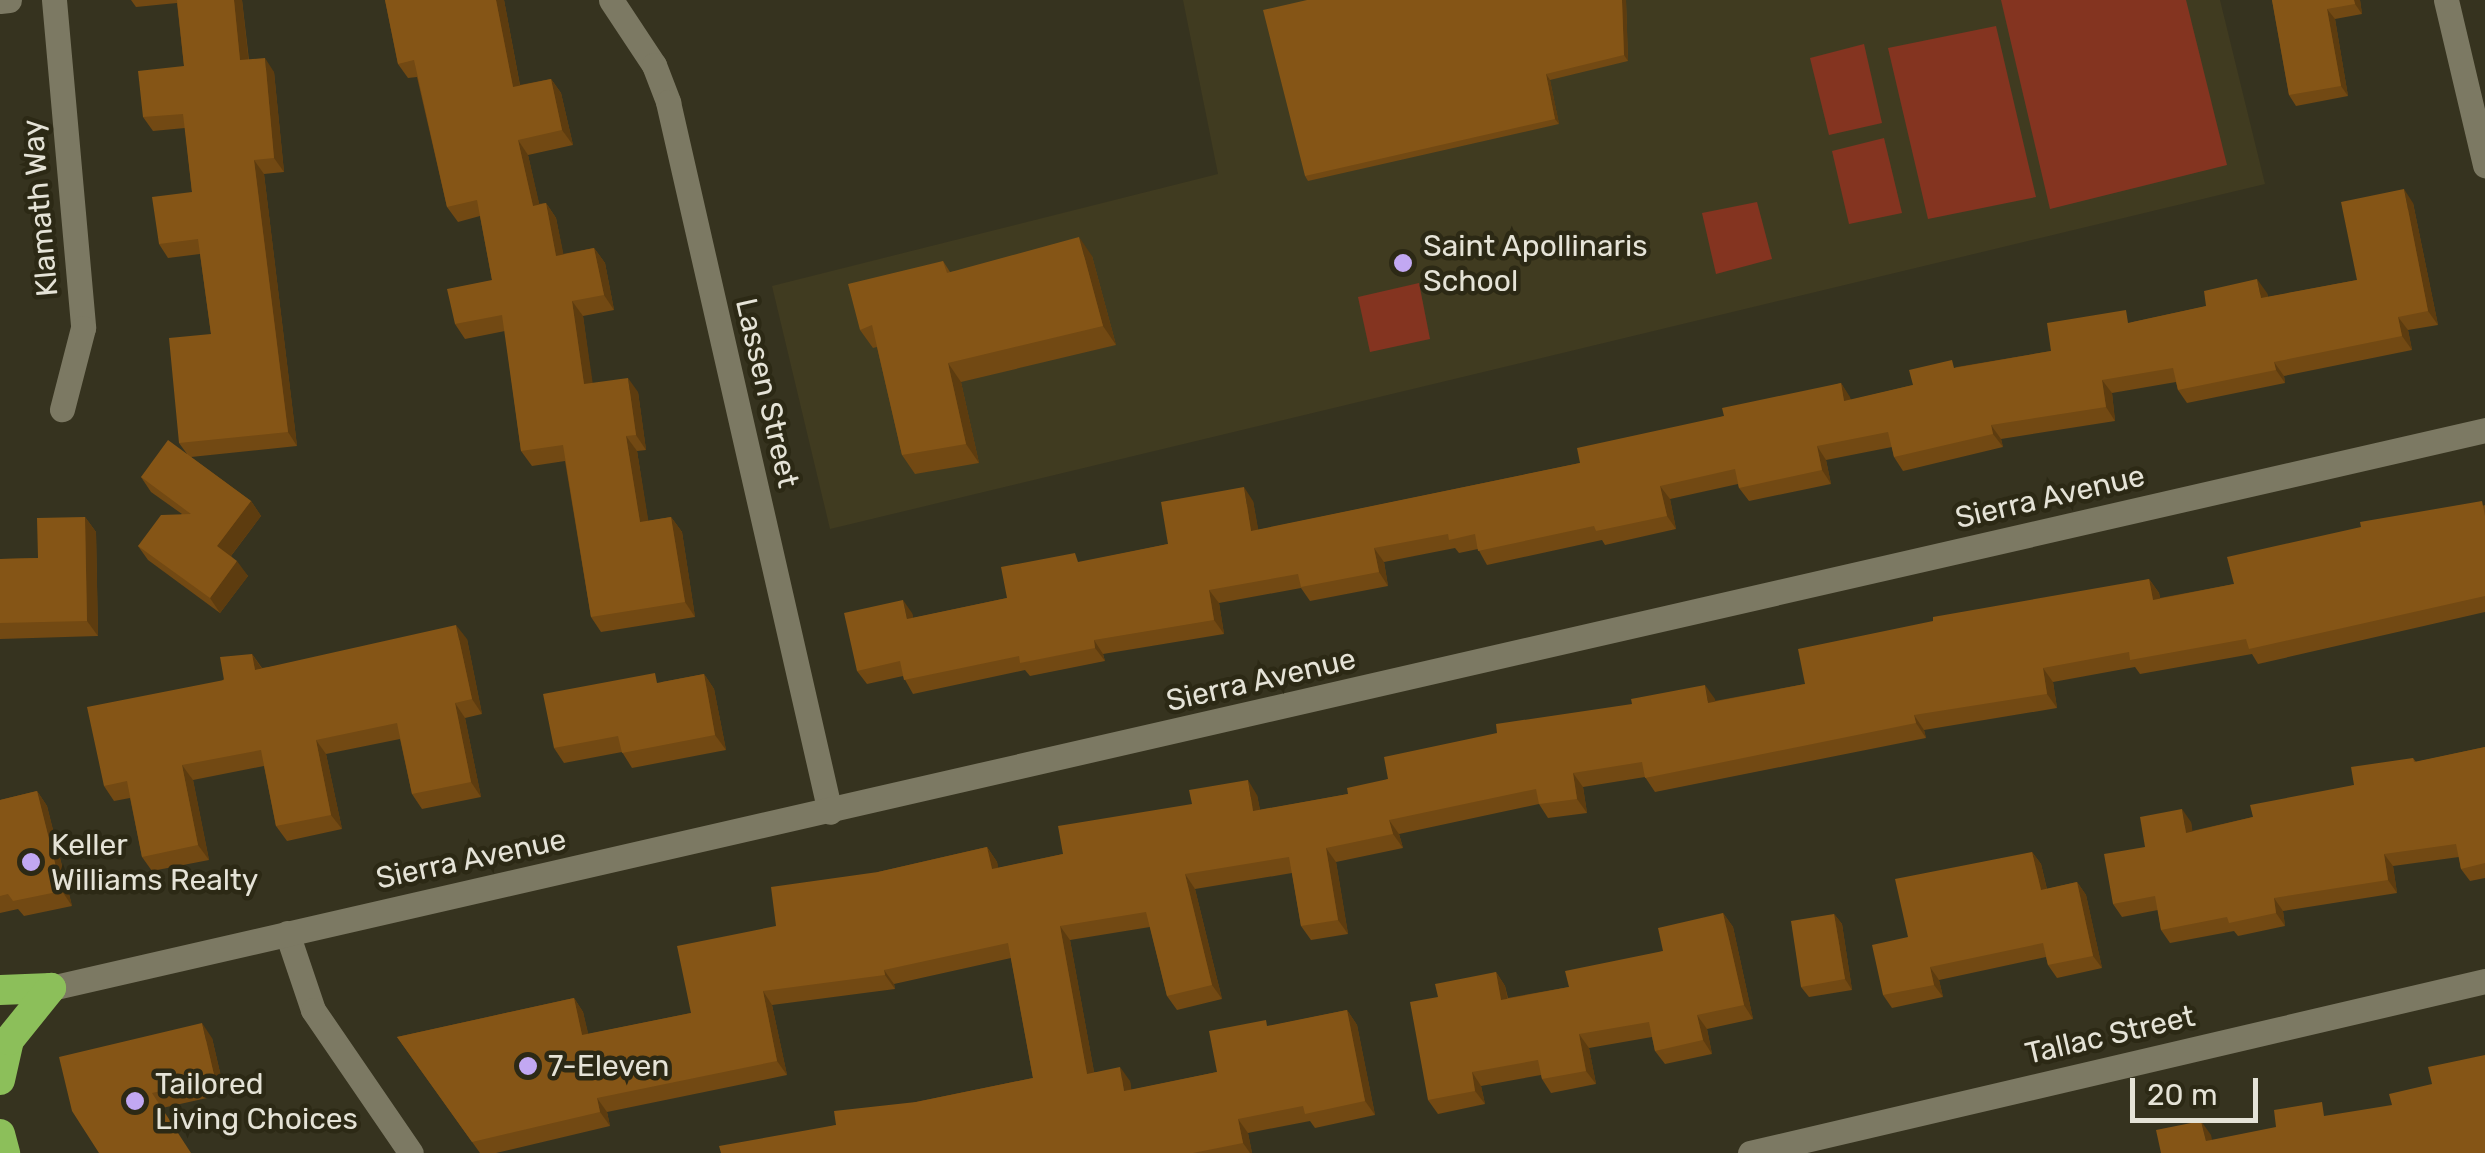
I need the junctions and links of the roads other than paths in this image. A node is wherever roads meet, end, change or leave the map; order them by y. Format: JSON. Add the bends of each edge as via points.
{"nodes":[{"id":1,"x":9,"y":0,"type":"edge"},
{"id":2,"x":54,"y":0,"type":"edge"},
{"id":3,"x":611,"y":0,"type":"edge"},
{"id":4,"x":2446,"y":0,"type":"edge"},
{"id":5,"x":0,"y":1,"type":"edge"},
{"id":6,"x":2485,"y":165,"type":"edge"},
{"id":7,"x":62,"y":409,"type":"dead end"},
{"id":8,"x":2485,"y":430,"type":"edge"},
{"id":9,"x":830,"y":812,"type":"junction"},
{"id":10,"x":287,"y":933,"type":"junction"},
{"id":11,"x":2485,"y":981,"type":"edge"},
{"id":12,"x":51,"y":988,"type":"junction"},
{"id":13,"x":0,"y":990,"type":"edge"},
{"id":14,"x":0,"y":1080,"type":"edge"},
{"id":15,"x":0,"y":1134,"type":"edge"},
{"id":16,"x":5,"y":1153,"type":"edge"},
{"id":17,"x":411,"y":1153,"type":"edge"},
{"id":18,"x":1750,"y":1153,"type":"edge"}],
"edges":[{"from":1,"to":5,"type":"street"},
{"from":2,"to":7,"type":"street","name":"Klamath Way","via":[[83,328]]},
{"from":3,"to":9,"type":"street","name":"Lassen Street","via":[[654,65],[668,102]]},
{"from":4,"to":6,"type":"street"},
{"from":8,"to":9,"type":"street","name":"Sierra Avenue"},
{"from":9,"to":10,"type":"street","name":"Sierra Avenue"},
{"from":10,"to":12,"type":"street","name":"Sierra Avenue"},
{"from":10,"to":17,"type":"street","via":[[313,1010]]},
{"from":11,"to":18,"type":"street","name":"Tallac Street"},
{"from":12,"to":13,"type":"highway"},
{"from":12,"to":14,"type":"highway","via":[[9,1040]]},
{"from":15,"to":16,"type":"highway"}]}
